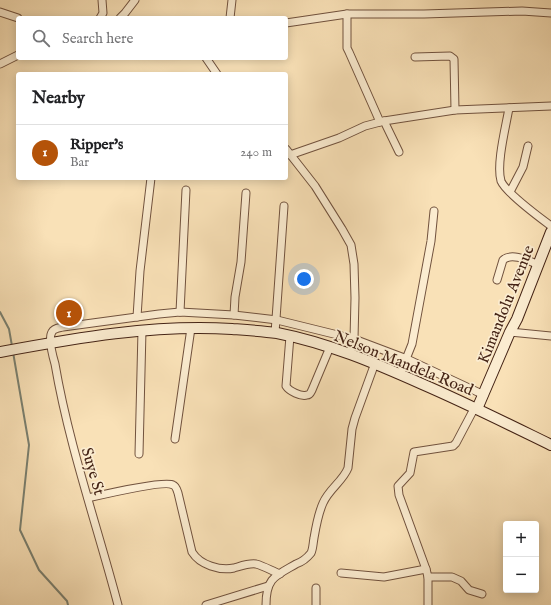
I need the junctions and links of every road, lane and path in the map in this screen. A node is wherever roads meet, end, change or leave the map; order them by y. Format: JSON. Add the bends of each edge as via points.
{"nodes":[{"id":1,"x":102,"y":0,"type":"edge"},
{"id":2,"x":135,"y":0,"type":"edge"},
{"id":3,"x":232,"y":0,"type":"edge"},
{"id":4,"x":0,"y":12,"type":"edge"},
{"id":5,"x":551,"y":13,"type":"edge"},
{"id":6,"x":347,"y":14,"type":"junction"},
{"id":7,"x":101,"y":16,"type":"edge"},
{"id":8,"x":122,"y":16,"type":"edge"},
{"id":9,"x":230,"y":16,"type":"edge"},
{"id":10,"x":16,"y":17,"type":"edge"},
{"id":11,"x":288,"y":23,"type":"edge"},
{"id":12,"x":16,"y":56,"type":"edge"},
{"id":13,"x":415,"y":57,"type":"dead end"},
{"id":14,"x":207,"y":60,"type":"edge"},
{"id":15,"x":0,"y":64,"type":"edge"},
{"id":16,"x":216,"y":72,"type":"edge"},
{"id":17,"x":551,"y":106,"type":"edge"},
{"id":18,"x":509,"y":108,"type":"junction"},
{"id":19,"x":455,"y":110,"type":"junction"},
{"id":20,"x":382,"y":121,"type":"junction"},
{"id":21,"x":528,"y":146,"type":"dead end"},
{"id":22,"x":288,"y":152,"type":"edge"},
{"id":23,"x":399,"y":152,"type":"dead end"},
{"id":24,"x":151,"y":180,"type":"edge"},
{"id":25,"x":186,"y":190,"type":"dead end"},
{"id":26,"x":510,"y":192,"type":"junction"},
{"id":27,"x":246,"y":193,"type":"dead end"},
{"id":28,"x":284,"y":206,"type":"dead end"},
{"id":29,"x":434,"y":210,"type":"dead end"},
{"id":30,"x":551,"y":226,"type":"edge"},
{"id":31,"x":550,"y":236,"type":"edge"},
{"id":32,"x":539,"y":264,"type":"junction"},
{"id":33,"x":497,"y":280,"type":"dead end"},
{"id":34,"x":180,"y":312,"type":"junction"},
{"id":35,"x":234,"y":315,"type":"junction"},
{"id":36,"x":137,"y":317,"type":"junction"},
{"id":37,"x":277,"y":320,"type":"junction"},
{"id":38,"x":190,"y":328,"type":"junction"},
{"id":39,"x":142,"y":330,"type":"junction"},
{"id":40,"x":510,"y":332,"type":"junction"},
{"id":41,"x":275,"y":333,"type":"junction"},
{"id":42,"x":290,"y":336,"type":"junction"},
{"id":43,"x":551,"y":336,"type":"edge"},
{"id":44,"x":354,"y":339,"type":"junction"},
{"id":45,"x":51,"y":343,"type":"junction"},
{"id":46,"x":330,"y":347,"type":"junction"},
{"id":47,"x":0,"y":352,"type":"edge"},
{"id":48,"x":350,"y":354,"type":"junction"},
{"id":49,"x":407,"y":359,"type":"junction"},
{"id":50,"x":375,"y":363,"type":"junction"},
{"id":51,"x":400,"y":374,"type":"junction"},
{"id":52,"x":484,"y":395,"type":"junction"},
{"id":53,"x":476,"y":408,"type":"junction"},
{"id":54,"x":175,"y":439,"type":"dead end"},
{"id":55,"x":551,"y":445,"type":"edge"},
{"id":56,"x":139,"y":454,"type":"dead end"},
{"id":57,"x":88,"y":498,"type":"junction"},
{"id":58,"x":341,"y":573,"type":"dead end"},
{"id":59,"x":427,"y":573,"type":"junction"},
{"id":60,"x":280,"y":574,"type":"junction"},
{"id":61,"x":268,"y":586,"type":"junction"},
{"id":62,"x":316,"y":588,"type":"dead end"},
{"id":63,"x":482,"y":594,"type":"dead end"},
{"id":64,"x":118,"y":605,"type":"edge"},
{"id":65,"x":206,"y":605,"type":"edge"},
{"id":66,"x":266,"y":605,"type":"edge"},
{"id":67,"x":316,"y":605,"type":"edge"},
{"id":68,"x":428,"y":605,"type":"edge"}],
"edges":[{"from":1,"to":7,"type":"street"},
{"from":2,"to":8,"type":"street"},
{"from":3,"to":9,"type":"street"},
{"from":4,"to":10,"type":"street"},
{"from":5,"to":6,"type":"street","via":[[522,11]]},
{"from":6,"to":11,"type":"street"},
{"from":6,"to":20,"type":"street","via":[[347,48]]},
{"from":12,"to":15,"type":"street"},
{"from":13,"to":19,"type":"street","via":[[450,56],[454,59]]},
{"from":14,"to":16,"type":"street"},
{"from":17,"to":18,"type":"street"},
{"from":18,"to":19,"type":"street"},
{"from":18,"to":26,"type":"street","via":[[500,170],[501,180]]},
{"from":19,"to":20,"type":"street"},
{"from":20,"to":22,"type":"street","via":[[339,138]]},
{"from":20,"to":23,"type":"street"},
{"from":21,"to":26,"type":"street","via":[[522,167]]},
{"from":22,"to":44,"type":"street","via":[[315,186],[351,245],[354,264]]},
{"from":24,"to":36,"type":"street"},
{"from":25,"to":34,"type":"street"},
{"from":26,"to":30,"type":"street"},
{"from":27,"to":35,"type":"street"},
{"from":28,"to":37,"type":"street"},
{"from":29,"to":49,"type":"street","via":[[427,263]]},
{"from":31,"to":32,"type":"main road","name":"Kimandolu Avenue"},
{"from":32,"to":33,"type":"street","via":[[511,257],[505,258]]},
{"from":32,"to":40,"type":"main road","name":"Kimandolu Avenue"},
{"from":34,"to":35,"type":"street"},
{"from":34,"to":36,"type":"street"},
{"from":35,"to":37,"type":"street"},
{"from":36,"to":45,"type":"street","via":[[56,329],[51,332]]},
{"from":37,"to":41,"type":"street"},
{"from":37,"to":44,"type":"street"},
{"from":38,"to":39,"type":"main road","name":"Nelson Mandela Road"},
{"from":38,"to":41,"type":"main road","name":"Nelson Mandela Road"},
{"from":38,"to":54,"type":"street"},
{"from":39,"to":45,"type":"main road","name":"Nelson Mandela Road"},
{"from":39,"to":56,"type":"street"},
{"from":40,"to":43,"type":"street"},
{"from":40,"to":52,"type":"main road","name":"Kimandolu Avenue"},
{"from":41,"to":42,"type":"main road","name":"Nelson Mandela Road"},
{"from":42,"to":46,"type":"main road","name":"Nelson Mandela Road"},
{"from":42,"to":46,"type":"street","via":[[286,386],[291,392],[309,394]]},
{"from":44,"to":48,"type":"street"},
{"from":44,"to":49,"type":"street"},
{"from":45,"to":47,"type":"main road","name":"Nelson Mandela Road"},
{"from":45,"to":57,"type":"street","name":"Suye St","via":[[67,426]]},
{"from":46,"to":48,"type":"main road","name":"Nelson Mandela Road"},
{"from":48,"to":50,"type":"main road","name":"Nelson Mandela Road"},
{"from":49,"to":51,"type":"street"},
{"from":49,"to":52,"type":"street"},
{"from":50,"to":51,"type":"main road","name":"Nelson Mandela Road"},
{"from":50,"to":60,"type":"street","via":[[352,429],[348,468],[324,502],[319,514],[312,552],[303,561]]},
{"from":51,"to":53,"type":"main road","name":"Nelson Mandela Road"},
{"from":52,"to":53,"type":"main road","name":"Kimandolu Avenue"},
{"from":53,"to":55,"type":"main road","name":"Nelson Mandela Road"},
{"from":53,"to":59,"type":"street","via":[[453,446],[414,452],[410,473],[398,486]]},
{"from":57,"to":60,"type":"street","via":[[173,484],[178,493],[194,556],[206,564],[218,567],[232,568],[256,564]]},
{"from":57,"to":64,"type":"street","name":"Suye St"},
{"from":58,"to":59,"type":"street","via":[[384,577]]},
{"from":59,"to":63,"type":"street","via":[[452,577],[461,581],[469,590]]},
{"from":59,"to":68,"type":"street"},
{"from":60,"to":61,"type":"street"},
{"from":61,"to":65,"type":"street"},
{"from":61,"to":66,"type":"street"},
{"from":62,"to":67,"type":"street"}]}
